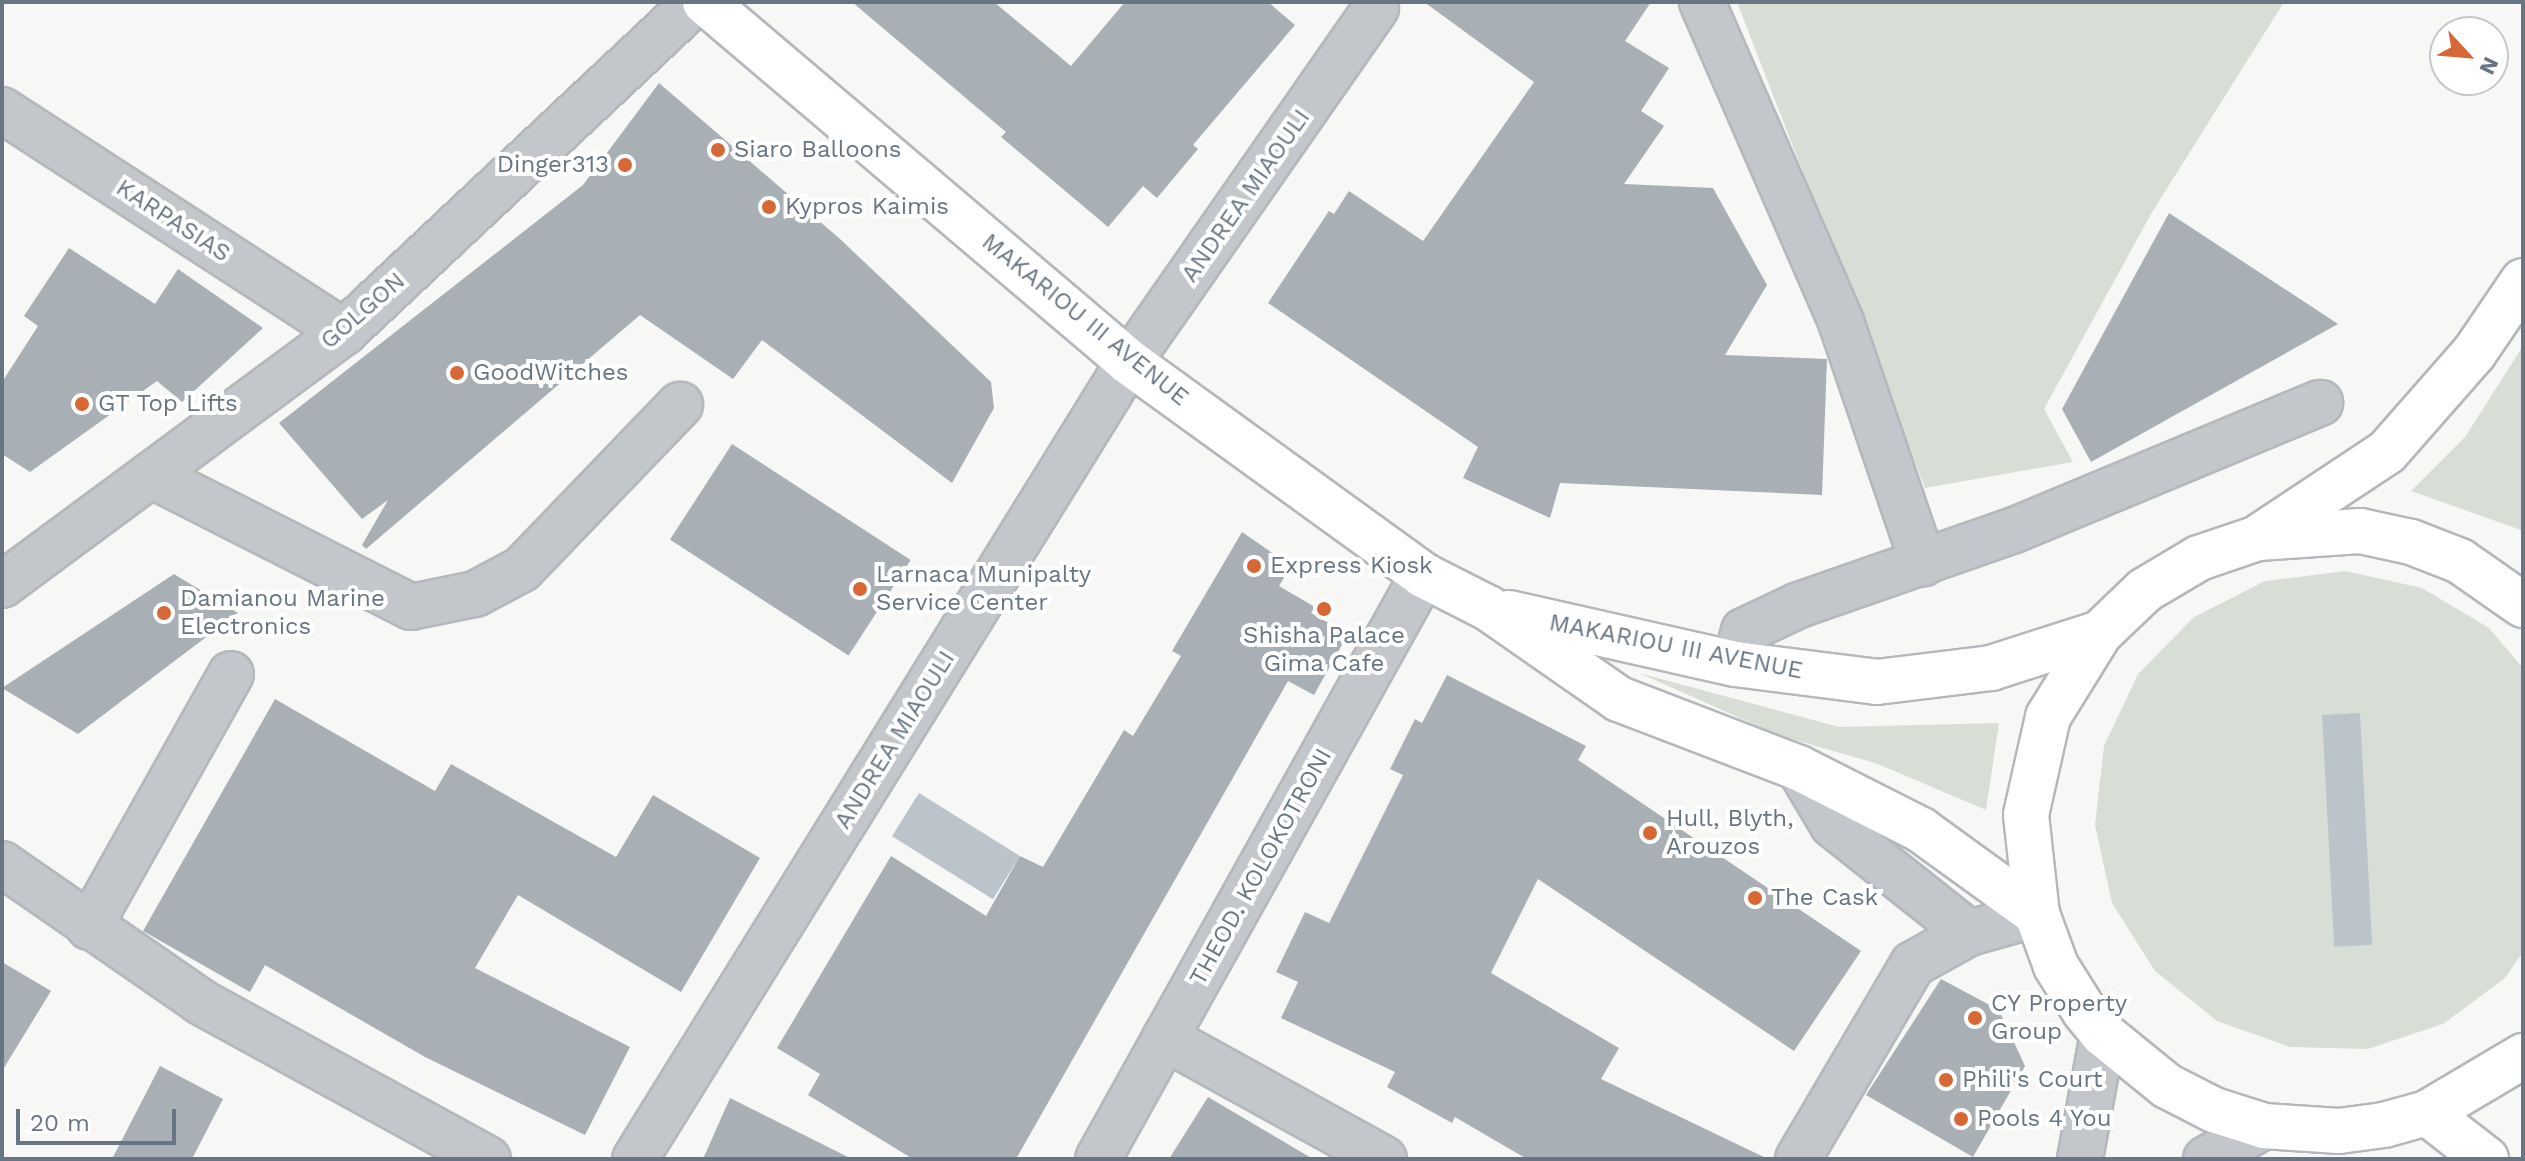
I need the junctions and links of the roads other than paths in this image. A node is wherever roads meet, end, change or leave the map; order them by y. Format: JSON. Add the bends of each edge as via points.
{"nodes":[{"id":1,"x":696,"y":2,"type":"edge"},
{"id":2,"x":705,"y":2,"type":"edge"},
{"id":3,"x":1702,"y":2,"type":"edge"},
{"id":4,"x":1376,"y":8,"type":"dead end"},
{"id":5,"x":2,"y":110,"type":"edge"},
{"id":6,"x":2523,"y":281,"type":"edge"},
{"id":7,"x":344,"y":332,"type":"junction"},
{"id":8,"x":1129,"y":362,"type":"junction"},
{"id":9,"x":2320,"y":403,"type":"dead end"},
{"id":10,"x":680,"y":405,"type":"dead end"},
{"id":11,"x":151,"y":475,"type":"junction"},
{"id":12,"x":2258,"y":538,"type":"junction"},
{"id":13,"x":1923,"y":563,"type":"junction"},
{"id":14,"x":1423,"y":575,"type":"junction"},
{"id":15,"x":2,"y":585,"type":"edge"},
{"id":16,"x":2523,"y":605,"type":"edge"},
{"id":17,"x":1488,"y":608,"type":"junction"},
{"id":18,"x":2100,"y":633,"type":"junction"},
{"id":19,"x":1735,"y":664,"type":"junction"},
{"id":20,"x":231,"y":674,"type":"dead end"},
{"id":21,"x":1799,"y":768,"type":"junction"},
{"id":22,"x":2,"y":864,"type":"edge"},
{"id":23,"x":2037,"y":914,"type":"junction"},
{"id":24,"x":89,"y":927,"type":"junction"},
{"id":25,"x":1969,"y":933,"type":"junction"},
{"id":26,"x":2103,"y":1034,"type":"junction"},
{"id":27,"x":1165,"y":1038,"type":"junction"},
{"id":28,"x":2523,"y":1056,"type":"edge"},
{"id":29,"x":2427,"y":1113,"type":"junction"},
{"id":30,"x":2264,"y":1126,"type":"junction"},
{"id":31,"x":488,"y":1159,"type":"edge"},
{"id":32,"x":635,"y":1159,"type":"edge"},
{"id":33,"x":1098,"y":1159,"type":"edge"},
{"id":34,"x":1384,"y":1159,"type":"edge"},
{"id":35,"x":1798,"y":1159,"type":"edge"},
{"id":36,"x":2080,"y":1159,"type":"edge"},
{"id":37,"x":2206,"y":1159,"type":"edge"},
{"id":38,"x":2486,"y":1159,"type":"edge"}],
"edges":[{"from":1,"to":7,"type":"street","name":"GOLGON"},
{"from":2,"to":8,"type":"main road","name":"MAKARIOU III AVENUE"},
{"from":3,"to":13,"type":"street","via":[[1841,322]]},
{"from":4,"to":8,"type":"street","name":"ANDREA MIAOULI"},
{"from":5,"to":7,"type":"street","name":"KARPASIAS"},
{"from":6,"to":12,"type":"main road","via":[[2474,353],[2387,452]]},
{"from":7,"to":11,"type":"street","name":"GOLGON"},
{"from":8,"to":14,"type":"main road","name":"MAKARIOU III AVENUE"},
{"from":8,"to":32,"type":"street","name":"ANDREA MIAOULI"},
{"from":9,"to":13,"type":"street"},
{"from":10,"to":11,"type":"street","via":[[522,569],[475,594],[411,607]]},
{"from":11,"to":15,"type":"street","name":"GOLGON"},
{"from":12,"to":16,"type":"main road","via":[[2360,531],[2411,542],[2460,561]]},
{"from":12,"to":18,"type":"main road","via":[[2199,558],[2145,590]]},
{"from":13,"to":19,"type":"street","via":[[1799,605],[1744,631]]},
{"from":14,"to":17,"type":"main road","name":"MAKARIOU III AVENUE"},
{"from":14,"to":27,"type":"street","name":"THEOD. KOLOKOTRONI"},
{"from":17,"to":19,"type":"main road","name":"MAKARIOU III AVENUE"},
{"from":17,"to":21,"type":"main road","name":"MAKARIOU III AVENUE","via":[[1619,699]]},
{"from":18,"to":19,"type":"main road","name":"MAKARIOU III AVENUE","via":[[1991,668],[1877,682]]},
{"from":18,"to":23,"type":"main road","via":[[2048,717],[2041,745],[2026,815]]},
{"from":20,"to":24,"type":"street"},
{"from":21,"to":23,"type":"main road","name":"MAKARIOU III AVENUE","via":[[1921,830]]},
{"from":21,"to":25,"type":"street","via":[[1833,825]]},
{"from":22,"to":24,"type":"street"},
{"from":23,"to":25,"type":"street"},
{"from":23,"to":26,"type":"main road","via":[[2056,966]]},
{"from":24,"to":31,"type":"street","via":[[201,1002]]},
{"from":25,"to":35,"type":"street","via":[[1913,964]]},
{"from":26,"to":30,"type":"main road","via":[[2167,1086],[2214,1110]]},
{"from":26,"to":36,"type":"street"},
{"from":27,"to":33,"type":"street","name":"THEOD. KOLOKOTRONI"},
{"from":27,"to":34,"type":"street"},
{"from":28,"to":29,"type":"main road"},
{"from":29,"to":30,"type":"main road","via":[[2339,1131]]},
{"from":29,"to":38,"type":"main road"},
{"from":30,"to":37,"type":"street"}]}
